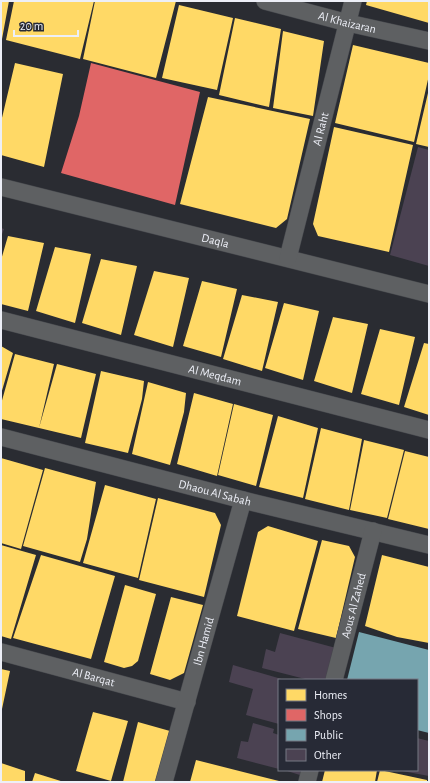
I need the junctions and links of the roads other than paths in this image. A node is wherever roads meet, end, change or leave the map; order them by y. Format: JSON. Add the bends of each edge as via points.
{"nodes":[{"id":1,"x":265,"y":1,"type":"edge"},
{"id":2,"x":353,"y":1,"type":"edge"},
{"id":3,"x":348,"y":23,"type":"junction"},
{"id":4,"x":429,"y":41,"type":"edge"},
{"id":5,"x":1,"y":187,"type":"edge"},
{"id":6,"x":288,"y":258,"type":"junction"},
{"id":7,"x":429,"y":294,"type":"edge"},
{"id":8,"x":1,"y":320,"type":"edge"},
{"id":9,"x":429,"y":430,"type":"edge"},
{"id":10,"x":1,"y":437,"type":"edge"},
{"id":11,"x":243,"y":500,"type":"junction"},
{"id":12,"x":373,"y":531,"type":"junction"},
{"id":13,"x":429,"y":545,"type":"edge"},
{"id":14,"x":1,"y":652,"type":"edge"},
{"id":15,"x":334,"y":679,"type":"edge"},
{"id":16,"x":187,"y":702,"type":"junction"},
{"id":17,"x":310,"y":771,"type":"edge"},
{"id":18,"x":164,"y":782,"type":"edge"},
{"id":19,"x":307,"y":782,"type":"edge"}],
"edges":[{"from":1,"to":3,"type":"street","name":"Al Khaizaran"},
{"from":2,"to":3,"type":"street","name":"Al Raht"},
{"from":3,"to":4,"type":"street","name":"Al Khaizaran"},
{"from":3,"to":6,"type":"street","name":"Al Raht"},
{"from":5,"to":6,"type":"street","name":"Daqla"},
{"from":6,"to":7,"type":"street","name":"Daqla"},
{"from":8,"to":9,"type":"street","name":"Al Meqdam"},
{"from":10,"to":11,"type":"street","name":"Dhaou Al Sabah"},
{"from":11,"to":12,"type":"street","name":"Dhaou Al Sabah"},
{"from":11,"to":16,"type":"street","name":"Ibn Hamid"},
{"from":12,"to":13,"type":"street","name":"Dhaou Al Sabah"},
{"from":12,"to":15,"type":"street","name":"Aous Al Zahed"},
{"from":14,"to":16,"type":"street","name":"Al Barqat"},
{"from":16,"to":18,"type":"street","name":"Ibn Hamid"},
{"from":17,"to":19,"type":"street"}]}
